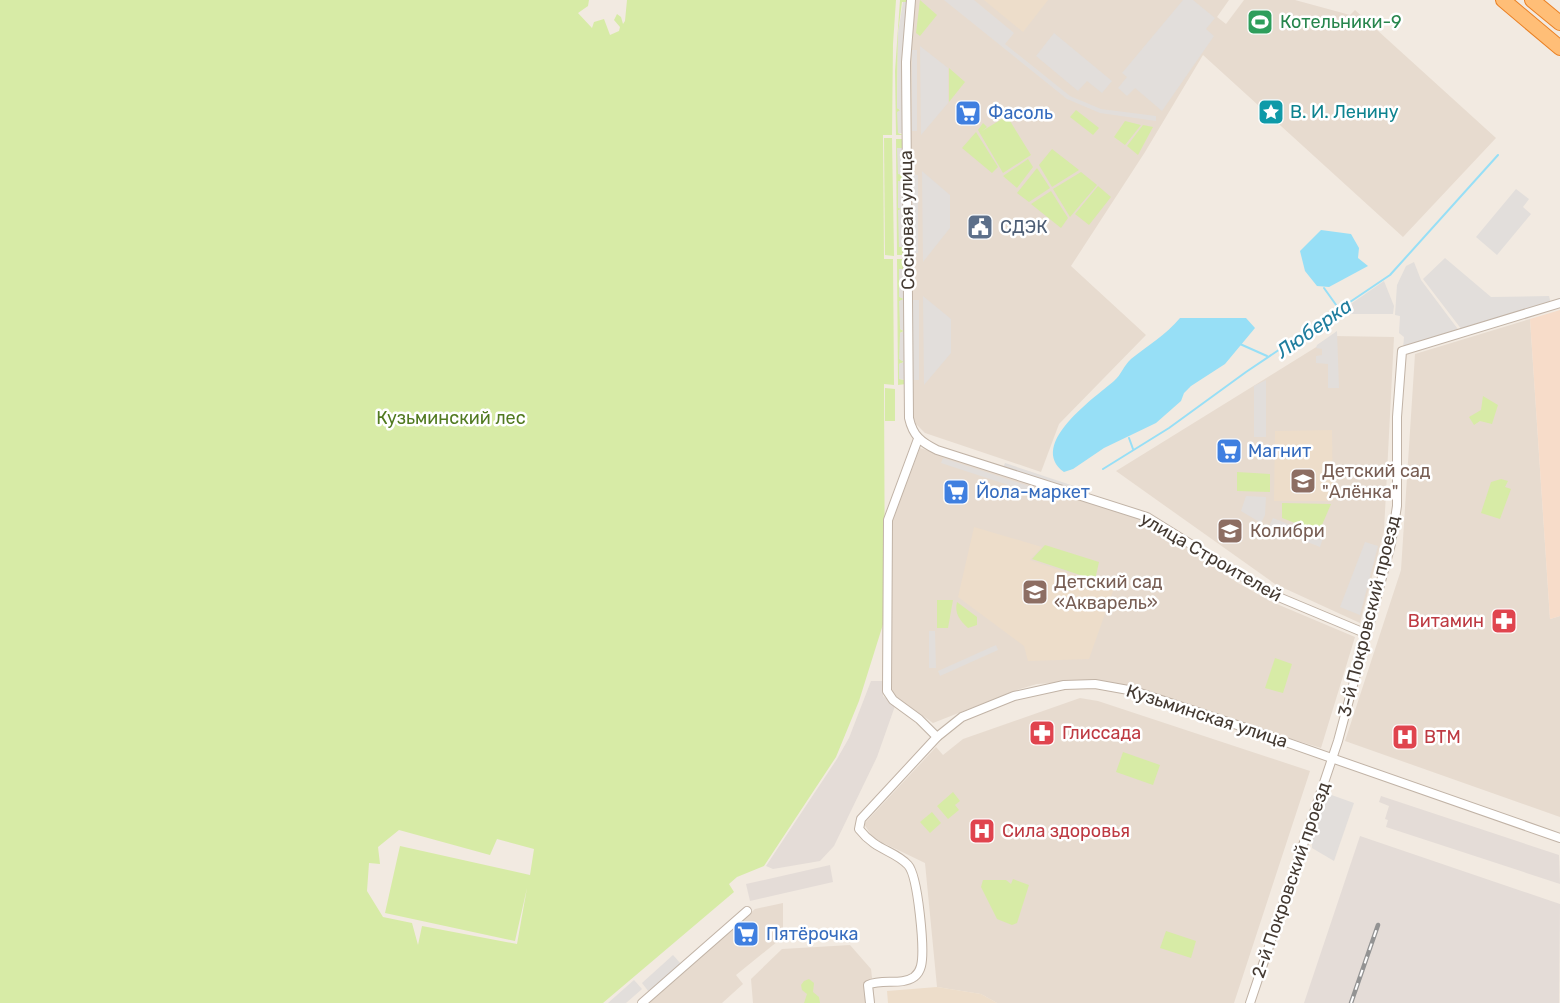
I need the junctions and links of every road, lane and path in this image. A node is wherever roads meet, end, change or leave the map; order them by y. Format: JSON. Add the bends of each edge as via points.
{"nodes":[{"id":1,"x":911,"y":0,"type":"edge"},
{"id":2,"x":1503,"y":0,"type":"edge"},
{"id":3,"x":1532,"y":0,"type":"edge"},
{"id":4,"x":1560,"y":23,"type":"edge"},
{"id":5,"x":1560,"y":48,"type":"edge"},
{"id":6,"x":1560,"y":303,"type":"edge"},
{"id":7,"x":918,"y":439,"type":"junction"},
{"id":8,"x":1367,"y":634,"type":"junction"},
{"id":9,"x":937,"y":737,"type":"junction"},
{"id":10,"x":1333,"y":758,"type":"junction"},
{"id":11,"x":1560,"y":838,"type":"edge"},
{"id":12,"x":747,"y":911,"type":"dead end"},
{"id":13,"x":642,"y":1003,"type":"edge"},
{"id":14,"x":870,"y":1003,"type":"edge"},
{"id":15,"x":1250,"y":1003,"type":"edge"}],
"edges":[{"from":1,"to":7,"type":"street","name":"Сосновая улица","via":[[906,62],[909,418]]},
{"from":2,"to":5,"type":"highway"},
{"from":3,"to":4,"type":"highway"},
{"from":6,"to":8,"type":"street","name":"3-й Покровский проезд","via":[[1402,351],[1397,506]]},
{"from":7,"to":8,"type":"street","name":"улица Строителей","via":[[937,450],[1147,517],[1265,591]]},
{"from":7,"to":9,"type":"street","via":[[888,520],[887,691]]},
{"from":8,"to":10,"type":"street","name":"3-й Покровский проезд"},
{"from":9,"to":10,"type":"street","name":"Кузьминская улица","via":[[962,717],[993,703],[1064,685],[1095,684],[1134,691]]},
{"from":9,"to":14,"type":"street","name":"Кузьминская улица","via":[[861,819],[859,830],[868,841],[902,860],[912,871],[917,886],[922,960],[920,970],[909,979],[868,986]]},
{"from":10,"to":11,"type":"street","name":"Кузьминская улица"},
{"from":10,"to":15,"type":"street","name":"2-й Покровский проезд"},
{"from":12,"to":13,"type":"street"}]}
